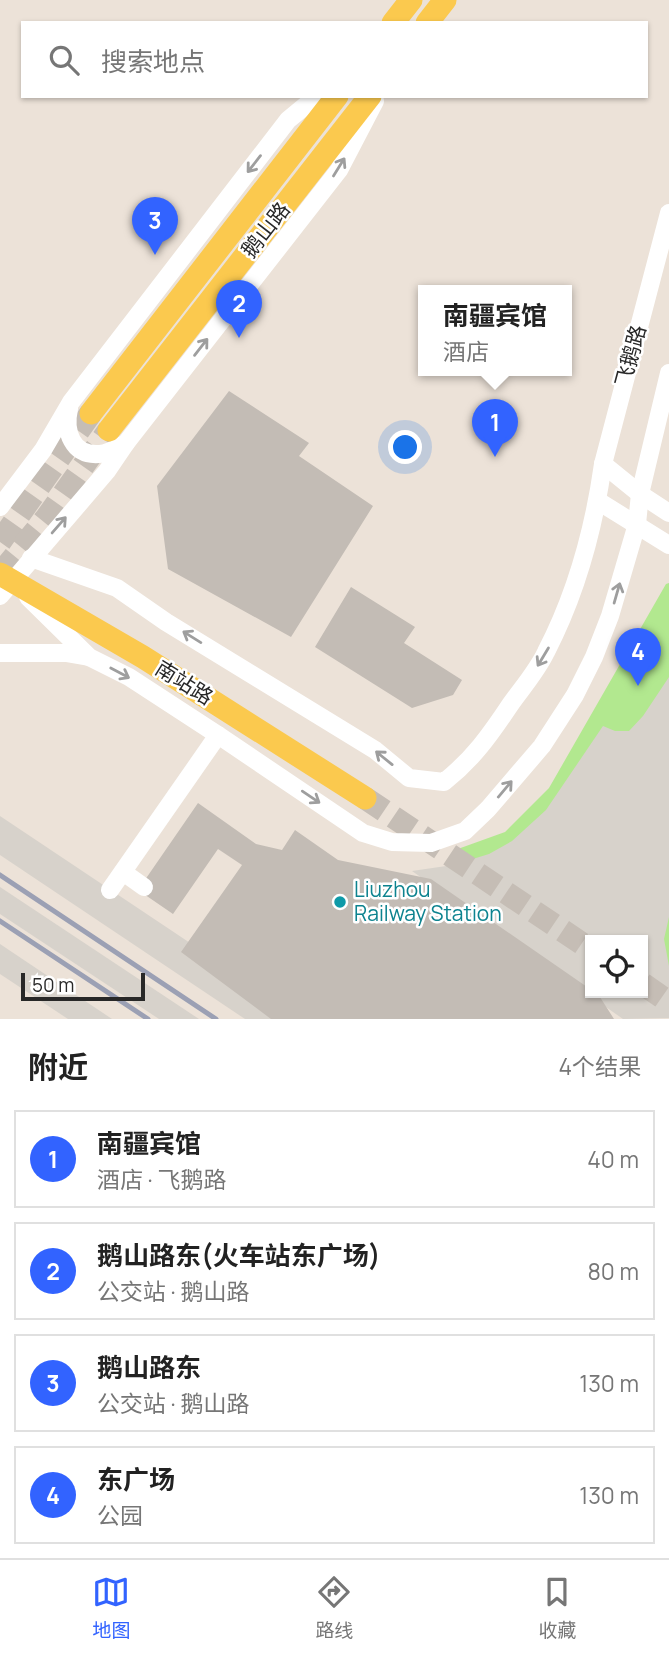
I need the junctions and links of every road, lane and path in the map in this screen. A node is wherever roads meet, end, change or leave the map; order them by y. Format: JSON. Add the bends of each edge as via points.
{"nodes":[{"id":1,"x":411,"y":0,"type":"edge"},
{"id":2,"x":445,"y":0,"type":"edge"},
{"id":3,"x":395,"y":21,"type":"edge"},
{"id":4,"x":429,"y":21,"type":"edge"},
{"id":5,"x":315,"y":98,"type":"edge"},
{"id":6,"x":335,"y":98,"type":"edge"},
{"id":7,"x":369,"y":98,"type":"edge"},
{"id":8,"x":377,"y":98,"type":"edge"},
{"id":9,"x":669,"y":212,"type":"edge"},
{"id":10,"x":669,"y":373,"type":"edge"},
{"id":11,"x":81,"y":408,"type":"junction"},
{"id":12,"x":118,"y":436,"type":"junction"},
{"id":13,"x":603,"y":464,"type":"junction"},
{"id":14,"x":640,"y":494,"type":"junction"},
{"id":15,"x":598,"y":500,"type":"junction"},
{"id":16,"x":0,"y":506,"type":"edge"},
{"id":17,"x":669,"y":513,"type":"edge"},
{"id":18,"x":637,"y":524,"type":"junction"},
{"id":19,"x":669,"y":545,"type":"edge"},
{"id":20,"x":31,"y":558,"type":"junction"},
{"id":21,"x":4,"y":584,"type":"edge"},
{"id":22,"x":0,"y":653,"type":"edge"},
{"id":23,"x":89,"y":657,"type":"junction"},
{"id":24,"x":218,"y":735,"type":"junction"},
{"id":25,"x":365,"y":798,"type":"tunnel mouth"},
{"id":26,"x":123,"y":872,"type":"junction"},
{"id":27,"x":144,"y":887,"type":"dead end"},
{"id":28,"x":110,"y":890,"type":"dead end"}],
"edges":[{"from":1,"to":3,"type":"main road"},
{"from":2,"to":4,"type":"main road"},
{"from":5,"to":11,"type":"street","one_way":true,"via":[[288,120]]},
{"from":6,"to":11,"type":"main road","name":"鹅山路"},
{"from":7,"to":12,"type":"main road","name":"鹅山路"},
{"from":12,"to":8,"type":"street","one_way":true,"via":[[339,170]]},
{"from":9,"to":13,"type":"street","name":"飞鹅路"},
{"from":10,"to":14,"type":"street","name":"飞鹅路"},
{"from":11,"to":12,"type":"street","via":[[67,431],[75,446],[95,454],[109,452]]},
{"from":11,"to":16,"type":"street"},
{"from":20,"to":12,"type":"street","one_way":true,"via":[[107,471]]},
{"from":13,"to":14,"type":"street"},
{"from":13,"to":15,"type":"street","name":"飞鹅路"},
{"from":14,"to":17,"type":"street"},
{"from":14,"to":18,"type":"street","name":"飞鹅路"},
{"from":15,"to":18,"type":"street"},
{"from":15,"to":20,"type":"street","name":"飞鹅路","one_way":true,"via":[[571,596],[545,654],[487,739],[444,782],[409,778],[375,750],[117,588]]},
{"from":18,"to":19,"type":"street"},
{"from":24,"to":18,"type":"street","name":"飞鹅路","one_way":true,"via":[[363,833],[392,842],[431,843],[464,831],[542,746],[576,695],[610,616]]},
{"from":20,"to":21,"type":"street"},
{"from":21,"to":23,"type":"street"},
{"from":21,"to":25,"type":"main road","name":"南站路","via":[[144,657]]},
{"from":22,"to":23,"type":"street"},
{"from":23,"to":24,"type":"street","name":"飞鹅路","one_way":true,"via":[[129,677]]},
{"from":24,"to":26,"type":"street"},
{"from":26,"to":27,"type":"street"},
{"from":26,"to":28,"type":"street"}]}
